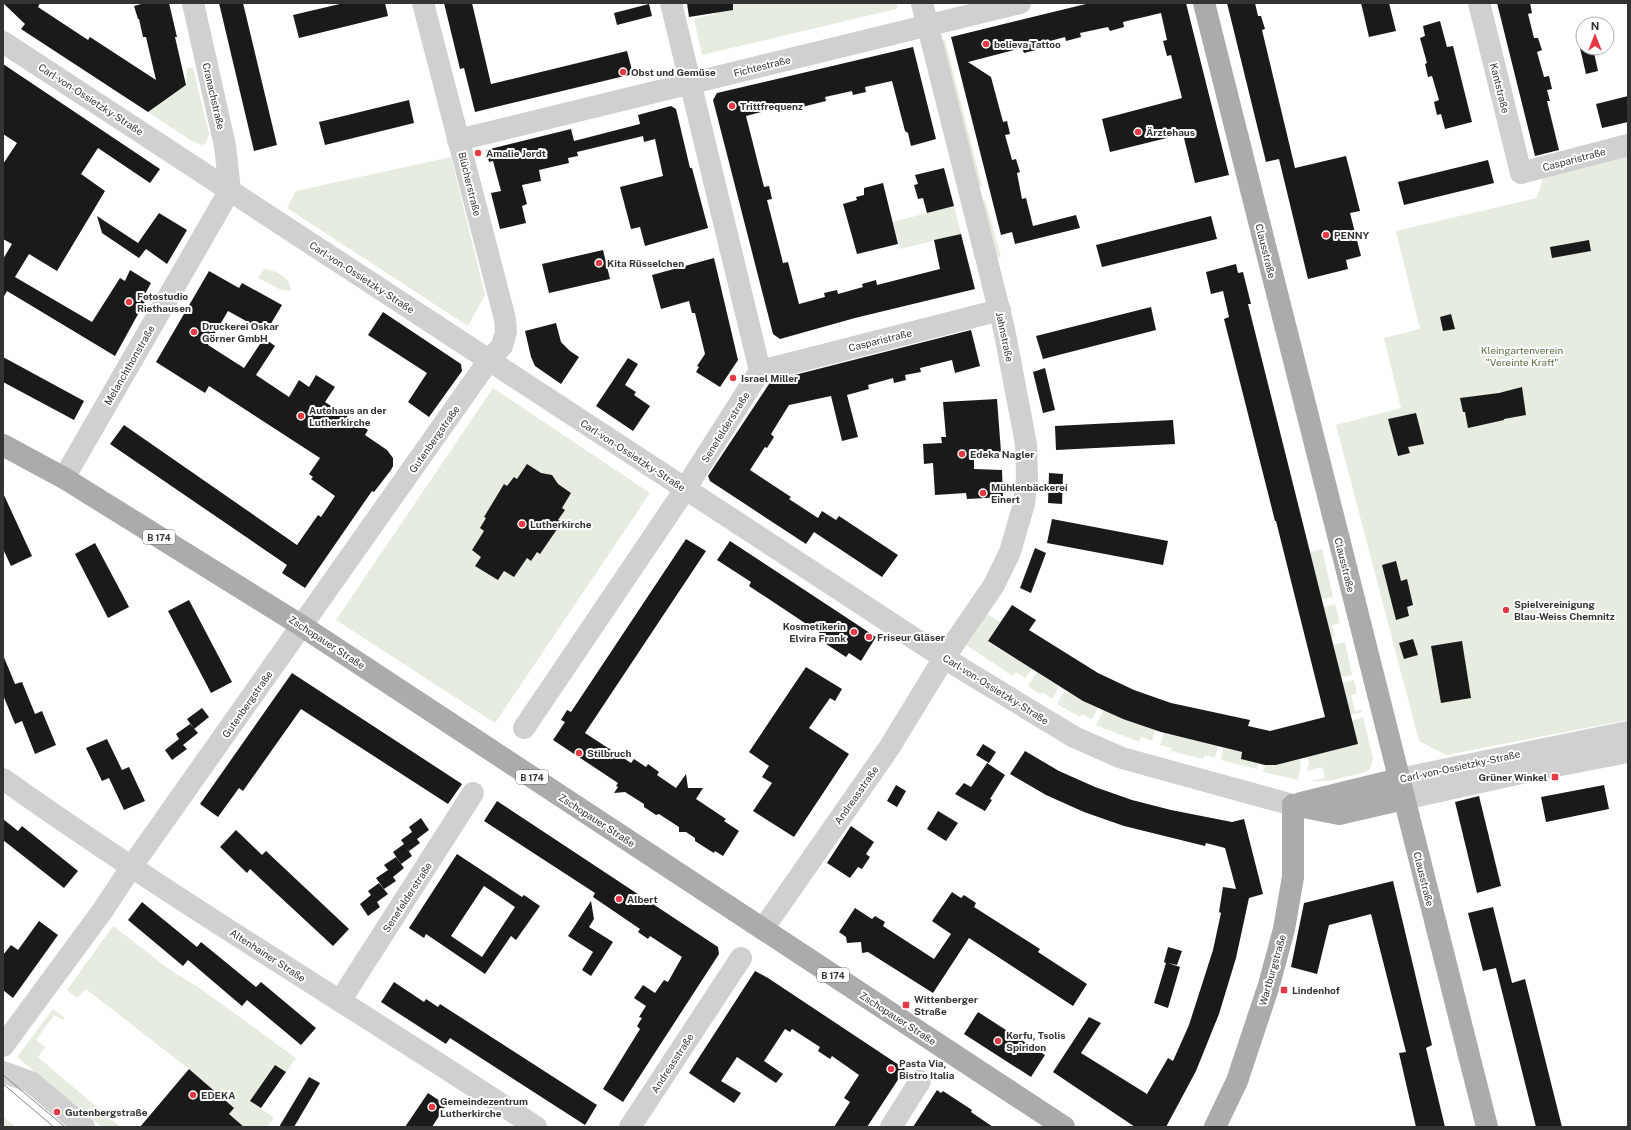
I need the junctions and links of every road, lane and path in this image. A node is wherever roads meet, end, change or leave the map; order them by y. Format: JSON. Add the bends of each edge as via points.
{"nodes":[{"id":1,"x":193,"y":3,"type":"edge"},
{"id":2,"x":423,"y":3,"type":"edge"},
{"id":3,"x":671,"y":3,"type":"edge"},
{"id":4,"x":922,"y":3,"type":"edge"},
{"id":5,"x":1020,"y":3,"type":"edge"},
{"id":6,"x":1204,"y":3,"type":"edge"},
{"id":7,"x":1479,"y":3,"type":"edge"},
{"id":8,"x":928,"y":25,"type":"junction"},
{"id":9,"x":3,"y":42,"type":"edge"},
{"id":10,"x":691,"y":83,"type":"junction"},
{"id":11,"x":458,"y":140,"type":"junction"},
{"id":12,"x":1628,"y":145,"type":"edge"},
{"id":13,"x":1521,"y":173,"type":"joint"},
{"id":14,"x":230,"y":190,"type":"junction"},
{"id":15,"x":1000,"y":310,"type":"junction"},
{"id":16,"x":489,"y":360,"type":"junction"},
{"id":17,"x":760,"y":371,"type":"junction"},
{"id":18,"x":3,"y":445,"type":"edge"},
{"id":19,"x":64,"y":478,"type":"junction"},
{"id":20,"x":686,"y":489,"type":"junction"},
{"id":21,"x":302,"y":626,"type":"junction"},
{"id":22,"x":944,"y":658,"type":"junction"},
{"id":23,"x":524,"y":728,"type":"dead end"},
{"id":24,"x":1628,"y":732,"type":"edge"},
{"id":25,"x":1628,"y":752,"type":"edge"},
{"id":26,"x":3,"y":779,"type":"edge"},
{"id":27,"x":1402,"y":789,"type":"junction"},
{"id":28,"x":473,"y":793,"type":"dead end"},
{"id":29,"x":1293,"y":805,"type":"junction"},
{"id":30,"x":132,"y":866,"type":"junction"},
{"id":31,"x":763,"y":929,"type":"junction"},
{"id":32,"x":741,"y":958,"type":"dead end"},
{"id":33,"x":340,"y":1001,"type":"junction"},
{"id":34,"x":3,"y":1046,"type":"edge"},
{"id":35,"x":3,"y":1072,"type":"edge"},
{"id":36,"x":920,"y":1081,"type":"dead end"},
{"id":37,"x":84,"y":1127,"type":"edge"},
{"id":38,"x":536,"y":1127,"type":"edge"},
{"id":39,"x":630,"y":1127,"type":"edge"},
{"id":40,"x":891,"y":1127,"type":"edge"},
{"id":41,"x":1064,"y":1127,"type":"edge"},
{"id":42,"x":1215,"y":1127,"type":"edge"},
{"id":43,"x":1487,"y":1127,"type":"edge"}],
"edges":[{"from":1,"to":14,"type":"street","name":"Cranachstraße","via":[[225,146]]},
{"from":2,"to":11,"type":"street","name":"Blücherstraße"},
{"from":3,"to":10,"type":"street"},
{"from":4,"to":8,"type":"street","name":"Jahnstraße"},
{"from":5,"to":8,"type":"street","name":"Fichtestraße"},
{"from":6,"to":27,"type":"main road","name":"Clausstraße"},
{"from":7,"to":13,"type":"street","name":"Kantstraße"},
{"from":8,"to":10,"type":"street","name":"Fichtestraße"},
{"from":8,"to":15,"type":"street","name":"Jahnstraße"},
{"from":9,"to":14,"type":"street","name":"Carl-von-Ossietzky-Straße"},
{"from":10,"to":11,"type":"street","name":"Fichtestraße"},
{"from":10,"to":17,"type":"street"},
{"from":11,"to":16,"type":"street","name":"Blücherstraße","via":[[505,319],[506,332],[502,346]]},
{"from":12,"to":13,"type":"street","name":"Casparistraße"},
{"from":14,"to":16,"type":"street","name":"Carl-von-Ossietzky-Straße"},
{"from":14,"to":19,"type":"street","name":"Melanchthonstraße"},
{"from":15,"to":17,"type":"street","name":"Casparistraße"},
{"from":15,"to":22,"type":"street","name":"Jahnstraße","via":[[1026,444],[1024,504],[1010,552],[997,578]]},
{"from":16,"to":20,"type":"street","name":"Carl-von-Ossietzky-Straße"},
{"from":16,"to":21,"type":"street","name":"Gutenbergstraße"},
{"from":17,"to":20,"type":"street","name":"Senefelderstraße"},
{"from":18,"to":19,"type":"main road","name":"Zschopauer Straße","number":"B 174"},
{"from":19,"to":21,"type":"main road","name":"Zschopauer Straße","number":"B 174"},
{"from":20,"to":22,"type":"street","name":"Carl-von-Ossietzky-Straße"},
{"from":20,"to":23,"type":"street","name":"Senefelderstraße"},
{"from":21,"to":30,"type":"street","name":"Gutenbergstraße"},
{"from":21,"to":31,"type":"main road","name":"Zschopauer Straße","number":"B 174"},
{"from":22,"to":29,"type":"street","name":"Carl-von-Ossietzky-Straße","via":[[1074,737],[1122,758]]},
{"from":22,"to":31,"type":"street","name":"Andreasstraße","via":[[889,748]]},
{"from":24,"to":27,"type":"street","name":"Carl-von-Ossietzky-Straße"},
{"from":25,"to":27,"type":"street","name":"Carl-von-Ossietzky-Straße","via":[[1530,771]]},
{"from":26,"to":30,"type":"street","name":"Altenhainer Straße"},
{"from":27,"to":29,"type":"main road","name":"Carl-von-Ossietzky-Straße"},
{"from":27,"to":43,"type":"main road","name":"Clausstraße"},
{"from":28,"to":33,"type":"street","name":"Senefelderstraße"},
{"from":29,"to":42,"type":"main road","name":"Wartburgstraße","via":[[1293,877],[1284,929],[1269,985],[1241,1067]]},
{"from":30,"to":33,"type":"street","name":"Altenhainer Straße"},
{"from":30,"to":34,"type":"street","name":"Gutenbergstraße","via":[[103,910]]},
{"from":31,"to":41,"type":"main road","name":"Zschopauer Straße","number":"B 174"},
{"from":32,"to":39,"type":"street","name":"Andreasstraße"},
{"from":33,"to":38,"type":"street","name":"Altenhainer Straße"},
{"from":35,"to":37,"type":"street","via":[[31,1082]]},
{"from":36,"to":40,"type":"street"}]}
